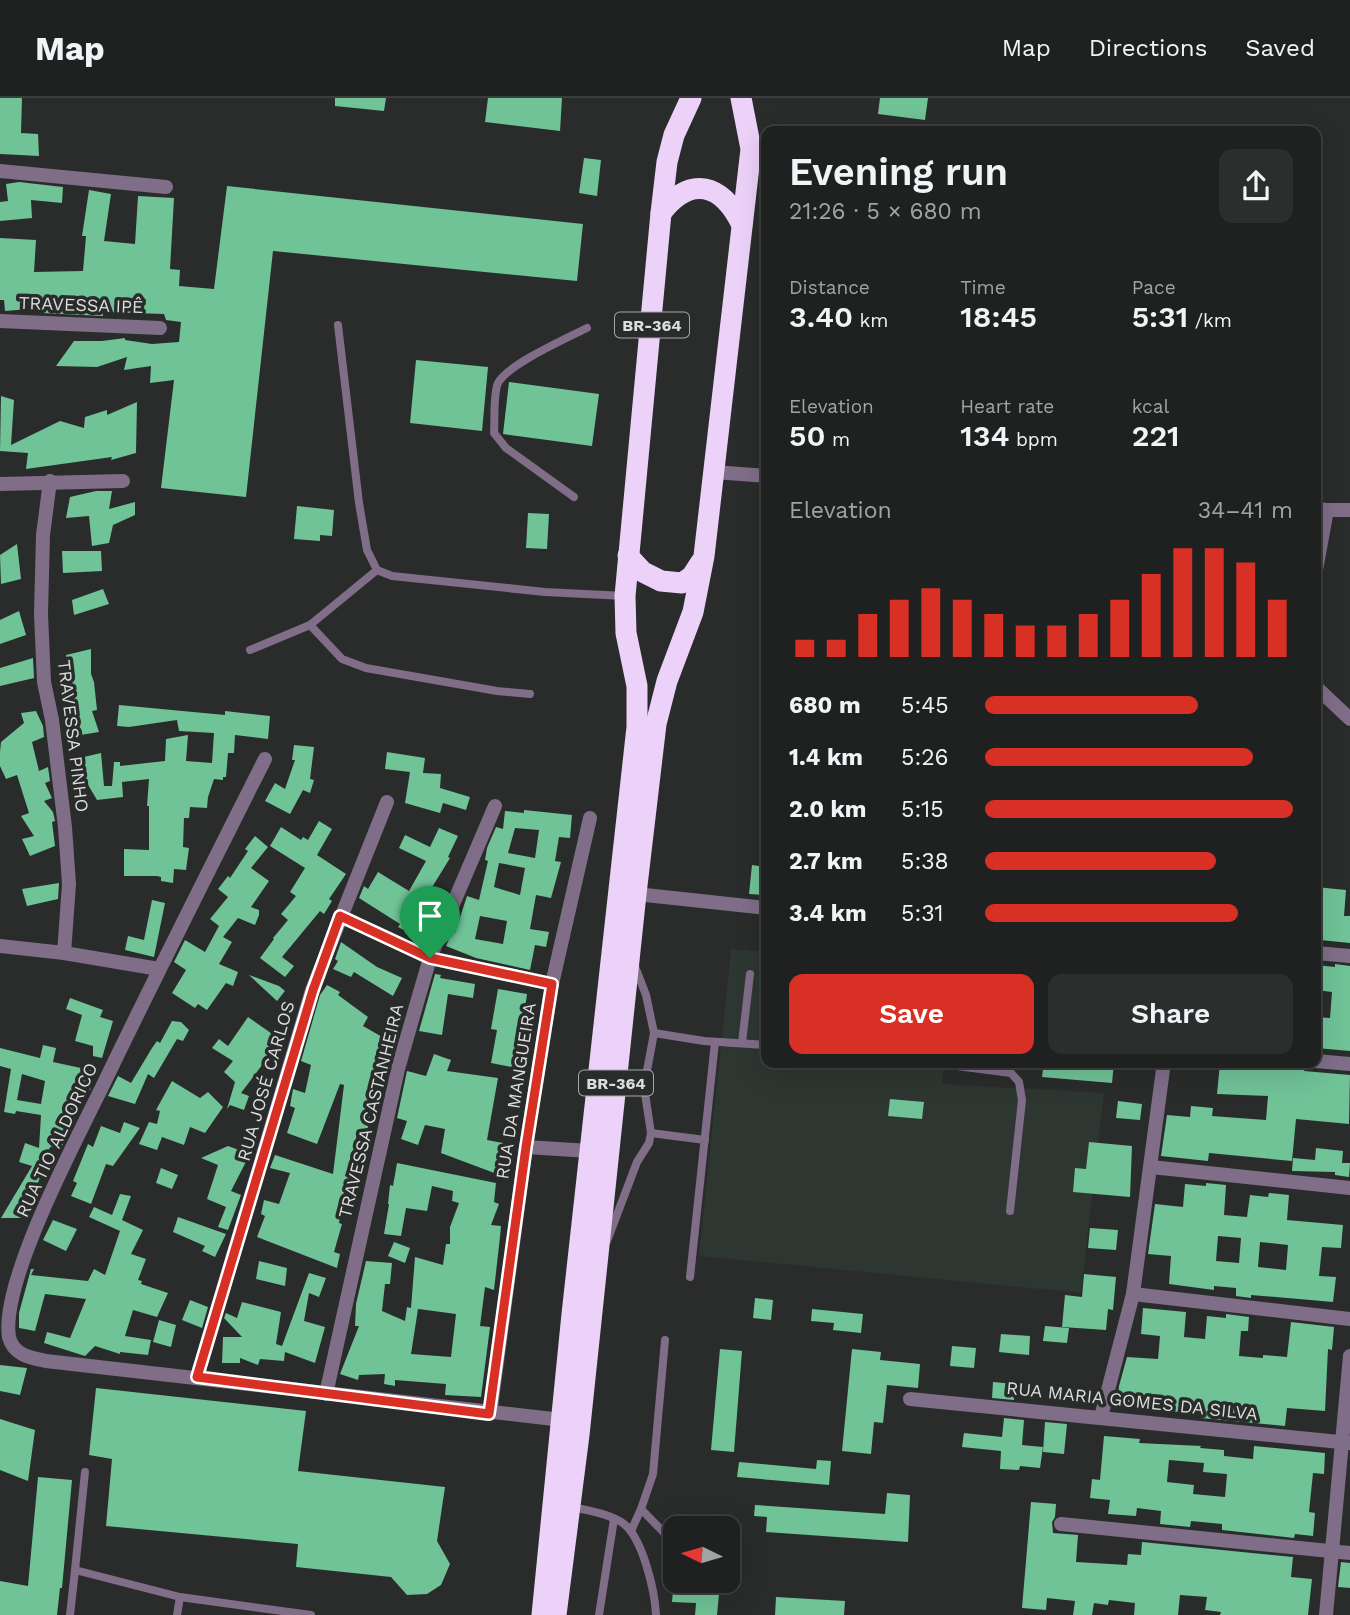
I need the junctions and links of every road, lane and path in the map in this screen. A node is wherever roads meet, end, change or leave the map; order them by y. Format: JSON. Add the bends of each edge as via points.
{"nodes":[{"id":1,"x":691,"y":98,"type":"edge"},
{"id":2,"x":741,"y":98,"type":"edge"},
{"id":3,"x":758,"y":139,"type":"edge"},
{"id":4,"x":0,"y":171,"type":"edge"},
{"id":5,"x":166,"y":187,"type":"dead end"},
{"id":6,"x":662,"y":213,"type":"junction"},
{"id":7,"x":742,"y":225,"type":"junction"},
{"id":8,"x":0,"y":321,"type":"edge"},
{"id":9,"x":338,"y":325,"type":"dead end"},
{"id":10,"x":160,"y":328,"type":"dead end"},
{"id":11,"x":587,"y":328,"type":"dead end"},
{"id":12,"x":713,"y":472,"type":"junction"},
{"id":13,"x":761,"y":476,"type":"edge"},
{"id":14,"x":50,"y":481,"type":"junction"},
{"id":15,"x":123,"y":481,"type":"dead end"},
{"id":16,"x":0,"y":484,"type":"edge"},
{"id":17,"x":574,"y":498,"type":"dead end"},
{"id":18,"x":1322,"y":509,"type":"edge"},
{"id":19,"x":1350,"y":510,"type":"edge"},
{"id":20,"x":628,"y":556,"type":"junction"},
{"id":21,"x":704,"y":556,"type":"junction"},
{"id":22,"x":376,"y":570,"type":"junction"},
{"id":23,"x":625,"y":596,"type":"junction"},
{"id":24,"x":310,"y":625,"type":"junction"},
{"id":25,"x":250,"y":650,"type":"dead end"},
{"id":26,"x":1321,"y":692,"type":"edge"},
{"id":27,"x":530,"y":694,"type":"dead end"},
{"id":28,"x":1350,"y":719,"type":"edge"},
{"id":29,"x":265,"y":759,"type":"dead end"},
{"id":30,"x":387,"y":802,"type":"dead end"},
{"id":31,"x":495,"y":806,"type":"dead end"},
{"id":32,"x":590,"y":818,"type":"dead end"},
{"id":33,"x":636,"y":894,"type":"junction"},
{"id":34,"x":761,"y":907,"type":"edge"},
{"id":35,"x":340,"y":916,"type":"junction"},
{"id":36,"x":0,"y":946,"type":"edge"},
{"id":37,"x":630,"y":951,"type":"junction"},
{"id":38,"x":64,"y":953,"type":"junction"},
{"id":39,"x":1321,"y":953,"type":"edge"},
{"id":40,"x":1350,"y":956,"type":"edge"},
{"id":41,"x":430,"y":958,"type":"junction"},
{"id":42,"x":159,"y":969,"type":"junction"},
{"id":43,"x":750,"y":974,"type":"dead end"},
{"id":44,"x":552,"y":984,"type":"junction"},
{"id":45,"x":654,"y":1033,"type":"junction"},
{"id":46,"x":715,"y":1042,"type":"junction"},
{"id":47,"x":742,"y":1043,"type":"junction"},
{"id":48,"x":761,"y":1045,"type":"edge"},
{"id":49,"x":1321,"y":1061,"type":"edge"},
{"id":50,"x":1350,"y":1064,"type":"edge"},
{"id":51,"x":972,"y":1068,"type":"edge"},
{"id":52,"x":1163,"y":1068,"type":"edge"},
{"id":53,"x":652,"y":1133,"type":"junction"},
{"id":54,"x":705,"y":1140,"type":"junction"},
{"id":55,"x":526,"y":1147,"type":"junction"},
{"id":56,"x":590,"y":1151,"type":"junction"},
{"id":57,"x":1151,"y":1167,"type":"junction"},
{"id":58,"x":1350,"y":1188,"type":"edge"},
{"id":59,"x":1010,"y":1211,"type":"dead end"},
{"id":60,"x":597,"y":1260,"type":"junction"},
{"id":61,"x":690,"y":1277,"type":"dead end"},
{"id":62,"x":1133,"y":1294,"type":"junction"},
{"id":63,"x":1350,"y":1319,"type":"edge"},
{"id":64,"x":665,"y":1339,"type":"dead end"},
{"id":65,"x":1350,"y":1356,"type":"edge"},
{"id":66,"x":197,"y":1377,"type":"junction"},
{"id":67,"x":326,"y":1394,"type":"junction"},
{"id":68,"x":911,"y":1399,"type":"dead end"},
{"id":69,"x":489,"y":1414,"type":"junction"},
{"id":70,"x":1101,"y":1417,"type":"junction"},
{"id":71,"x":562,"y":1420,"type":"junction"},
{"id":72,"x":1346,"y":1443,"type":"edge"},
{"id":73,"x":85,"y":1472,"type":"dead end"},
{"id":74,"x":570,"y":1506,"type":"junction"},
{"id":75,"x":641,"y":1509,"type":"junction"},
{"id":76,"x":614,"y":1518,"type":"junction"},
{"id":77,"x":1061,"y":1524,"type":"dead end"},
{"id":78,"x":631,"y":1531,"type":"junction"},
{"id":79,"x":663,"y":1532,"type":"edge"},
{"id":80,"x":1331,"y":1551,"type":"junction"},
{"id":81,"x":1350,"y":1553,"type":"edge"},
{"id":82,"x":75,"y":1570,"type":"junction"},
{"id":83,"x":180,"y":1597,"type":"junction"},
{"id":84,"x":70,"y":1615,"type":"edge"},
{"id":85,"x":177,"y":1615,"type":"edge"},
{"id":86,"x":311,"y":1615,"type":"edge"},
{"id":87,"x":542,"y":1615,"type":"edge"},
{"id":88,"x":556,"y":1615,"type":"edge"},
{"id":89,"x":599,"y":1615,"type":"edge"},
{"id":90,"x":656,"y":1615,"type":"edge"},
{"id":91,"x":1326,"y":1615,"type":"edge"}],
"edges":[{"from":1,"to":6,"type":"highway","number":"BR-364","via":[[669,153]]},
{"from":2,"to":3,"type":"highway","number":"BR-364"},
{"from":3,"to":7,"type":"highway","number":"BR-364","via":[[751,149]]},
{"from":4,"to":5,"type":"street"},
{"from":6,"to":7,"type":"highway","via":[[673,197],[684,191],[709,191],[726,201]]},
{"from":6,"to":20,"type":"highway","number":"BR-364"},
{"from":7,"to":12,"type":"highway","number":"BR-364"},
{"from":8,"to":10,"type":"street","name":"TRAVESSA IPÊ"},
{"from":9,"to":22,"type":"lane","via":[[359,503]]},
{"from":11,"to":17,"type":"lane","via":[[506,372],[497,385],[494,433],[506,448]]},
{"from":12,"to":13,"type":"street"},
{"from":12,"to":21,"type":"highway","number":"BR-364"},
{"from":14,"to":15,"type":"street"},
{"from":14,"to":16,"type":"street"},
{"from":14,"to":38,"type":"street","name":"TRAVESSA PINHO","via":[[43,535],[42,627],[44,682],[69,884]]},
{"from":18,"to":19,"type":"street"},
{"from":20,"to":21,"type":"highway","via":[[652,578],[682,583]]},
{"from":20,"to":23,"type":"highway","number":"BR-364"},
{"from":21,"to":33,"type":"highway","number":"BR-364","via":[[693,612],[656,724]]},
{"from":22,"to":23,"type":"lane","via":[[392,576],[523,590]]},
{"from":22,"to":24,"type":"lane"},
{"from":23,"to":56,"type":"highway","number":"BR-364","via":[[626,633],[637,686],[637,727]]},
{"from":24,"to":25,"type":"lane"},
{"from":24,"to":27,"type":"lane","via":[[342,659],[366,668]]},
{"from":26,"to":28,"type":"street"},
{"from":29,"to":42,"type":"street","name":"RUA TIO ALDORICO"},
{"from":30,"to":35,"type":"street","name":"RUA JOSÉ CARLOS"},
{"from":31,"to":41,"type":"street","name":"TRAVESSA CASTANHEIRA"},
{"from":32,"to":44,"type":"street","name":"RUA DA MANGUEIRA"},
{"from":33,"to":34,"type":"street"},
{"from":33,"to":37,"type":"highway","number":"BR-364"},
{"from":35,"to":41,"type":"street"},
{"from":35,"to":66,"type":"street","name":"RUA JOSÉ CARLOS","via":[[313,990]]},
{"from":36,"to":38,"type":"street"},
{"from":37,"to":45,"type":"lane"},
{"from":37,"to":60,"type":"highway","number":"BR-364"},
{"from":38,"to":42,"type":"street"},
{"from":39,"to":40,"type":"street"},
{"from":41,"to":44,"type":"street"},
{"from":41,"to":67,"type":"street","name":"TRAVESSA CASTANHEIRA","via":[[398,1069]]},
{"from":42,"to":66,"type":"street","name":"RUA TIO ALDORICO","via":[[45,1205],[21,1267],[10,1308],[9,1337],[17,1352],[46,1361]]},
{"from":43,"to":47,"type":"lane"},
{"from":44,"to":55,"type":"street","name":"RUA DA MANGUEIRA"},
{"from":45,"to":46,"type":"lane"},
{"from":45,"to":53,"type":"lane","via":[[644,1087]]},
{"from":46,"to":47,"type":"lane"},
{"from":46,"to":54,"type":"lane"},
{"from":47,"to":48,"type":"lane"},
{"from":49,"to":50,"type":"street"},
{"from":51,"to":59,"type":"lane","via":[[1011,1073],[1018,1082],[1022,1101]]},
{"from":52,"to":57,"type":"street"},
{"from":53,"to":54,"type":"lane"},
{"from":53,"to":60,"type":"lane"},
{"from":54,"to":61,"type":"lane"},
{"from":55,"to":56,"type":"street"},
{"from":55,"to":69,"type":"street","name":"RUA DA MANGUEIRA"},
{"from":56,"to":71,"type":"highway","number":"BR-364"},
{"from":57,"to":58,"type":"street"},
{"from":57,"to":62,"type":"street"},
{"from":60,"to":74,"type":"highway","number":"BR-364"},
{"from":62,"to":63,"type":"street"},
{"from":62,"to":70,"type":"street"},
{"from":64,"to":75,"type":"lane","via":[[653,1474]]},
{"from":65,"to":72,"type":"street"},
{"from":66,"to":67,"type":"street","name":"RUA TIO ALDORICO"},
{"from":67,"to":69,"type":"street","name":"RUA TIO ALDORICO"},
{"from":68,"to":70,"type":"street","name":"RUA MARIA GOMES DA SILVA"},
{"from":69,"to":71,"type":"street","name":"RUA TIO ALDORICO"},
{"from":70,"to":72,"type":"street","name":"RUA MARIA GOMES DA SILVA"},
{"from":71,"to":87,"type":"highway","number":"BR-364"},
{"from":72,"to":80,"type":"street"},
{"from":73,"to":82,"type":"lane"},
{"from":74,"to":76,"type":"lane"},
{"from":74,"to":88,"type":"highway","number":"BR-364"},
{"from":75,"to":78,"type":"lane"},
{"from":75,"to":79,"type":"lane"},
{"from":76,"to":78,"type":"lane"},
{"from":76,"to":89,"type":"lane"},
{"from":77,"to":80,"type":"street"},
{"from":78,"to":90,"type":"lane","via":[[648,1570]]},
{"from":80,"to":81,"type":"street"},
{"from":80,"to":91,"type":"street"},
{"from":82,"to":83,"type":"lane"},
{"from":82,"to":84,"type":"lane"},
{"from":83,"to":85,"type":"lane"},
{"from":83,"to":86,"type":"lane"}]}
